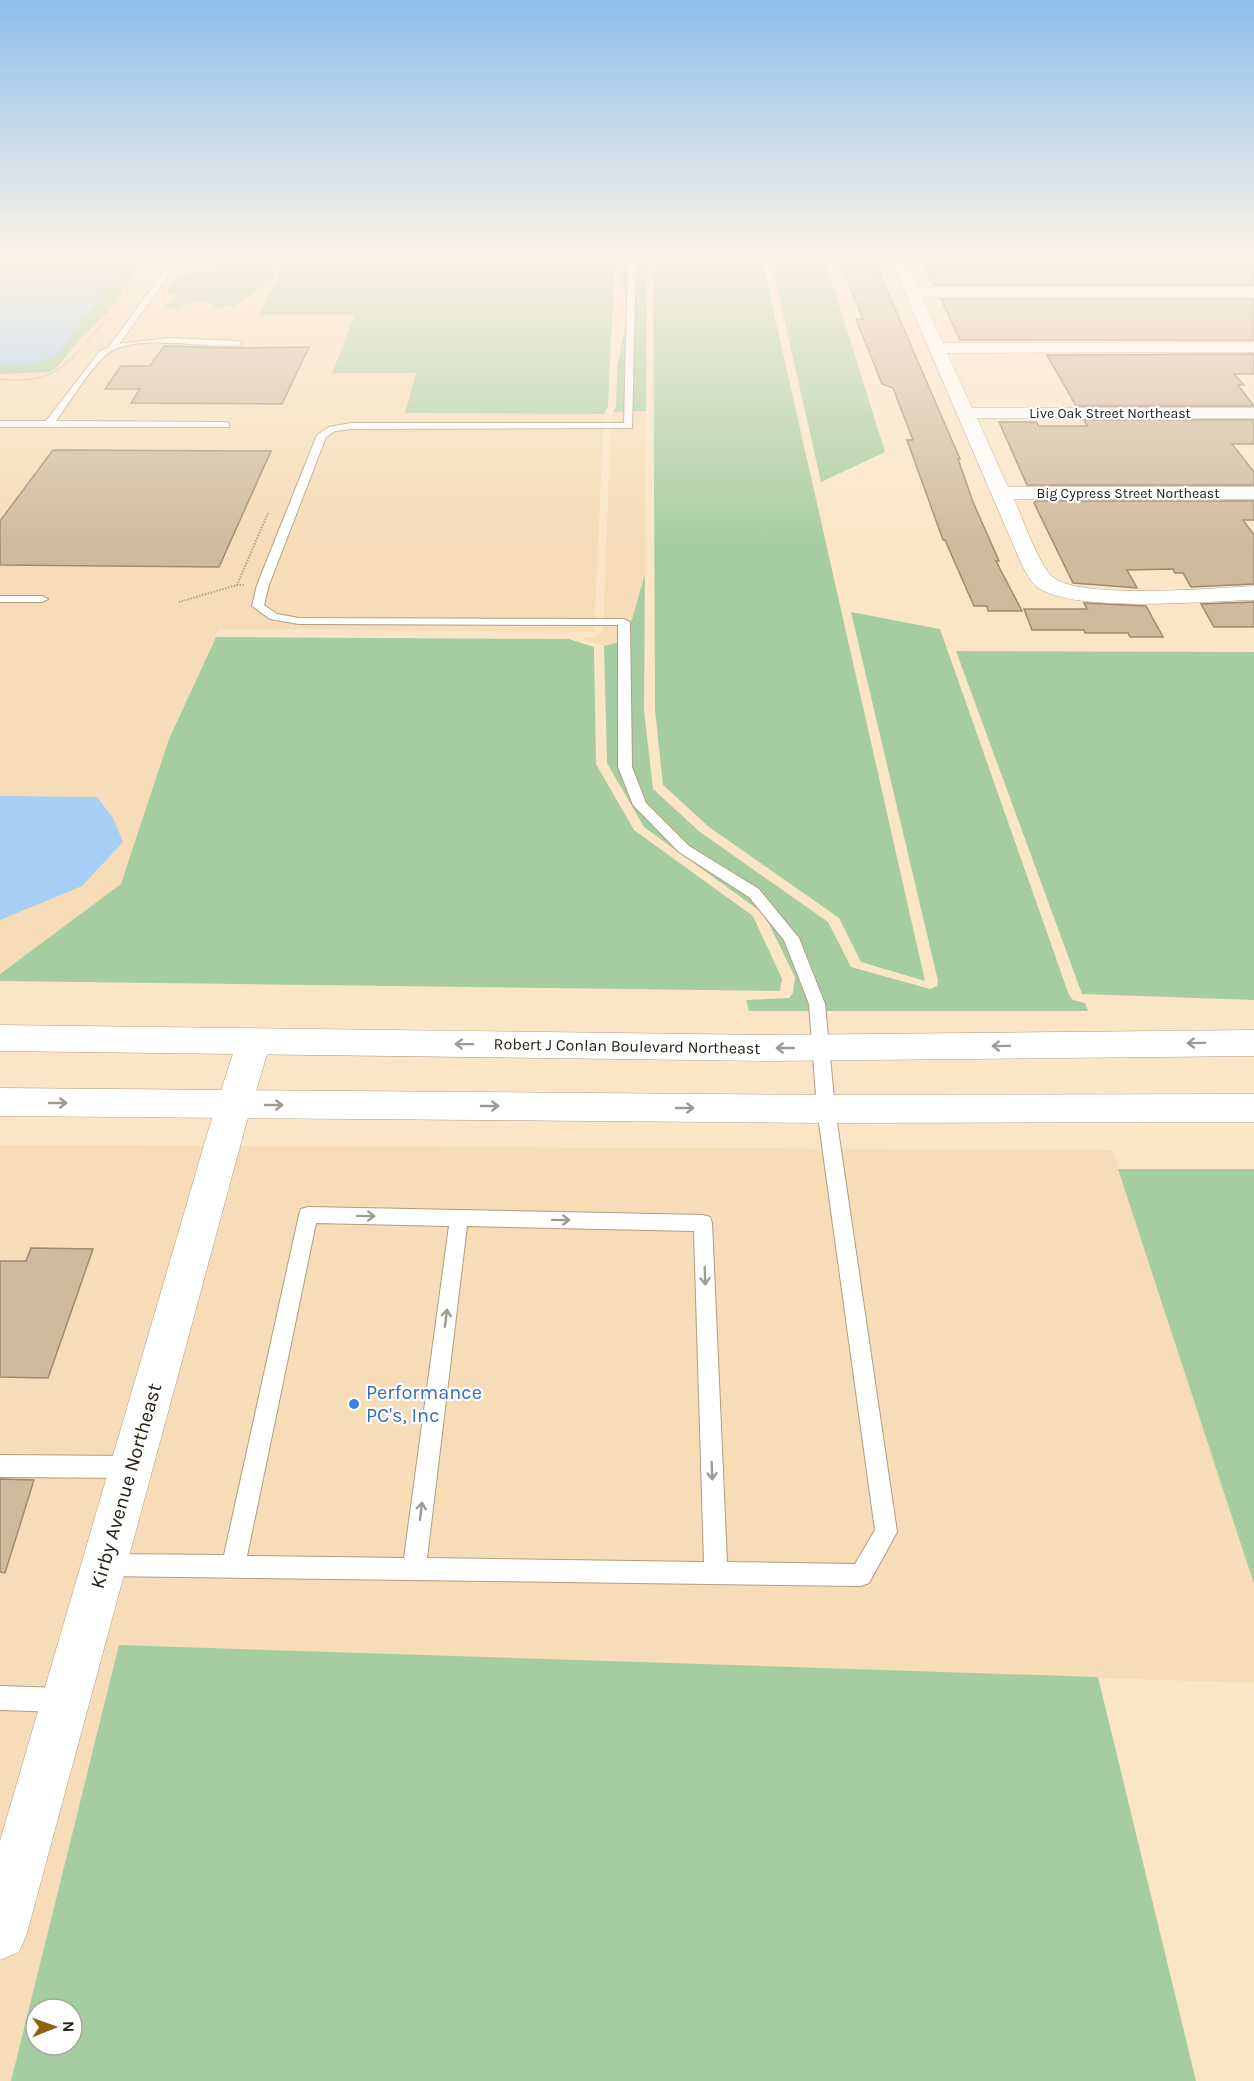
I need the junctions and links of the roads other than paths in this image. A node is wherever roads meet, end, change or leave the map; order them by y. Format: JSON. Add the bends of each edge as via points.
{"nodes":[{"id":1,"x":103,"y":353,"type":"edge"},
{"id":2,"x":630,"y":353,"type":"edge"},
{"id":3,"x":938,"y":353,"type":"edge"},
{"id":4,"x":966,"y":413,"type":"junction"},
{"id":5,"x":1254,"y":413,"type":"edge"},
{"id":6,"x":0,"y":424,"type":"edge"},
{"id":7,"x":49,"y":424,"type":"junction"},
{"id":8,"x":226,"y":425,"type":"dead end"},
{"id":9,"x":1001,"y":493,"type":"junction"},
{"id":10,"x":1254,"y":493,"type":"edge"},
{"id":11,"x":1254,"y":593,"type":"edge"},
{"id":12,"x":0,"y":599,"type":"edge"},
{"id":13,"x":42,"y":599,"type":"dead end"},
{"id":14,"x":0,"y":1038,"type":"edge"},
{"id":15,"x":254,"y":1041,"type":"junction"},
{"id":16,"x":1254,"y":1043,"type":"edge"},
{"id":17,"x":820,"y":1048,"type":"junction"},
{"id":18,"x":0,"y":1102,"type":"edge"},
{"id":19,"x":234,"y":1104,"type":"junction"},
{"id":20,"x":1254,"y":1108,"type":"edge"},
{"id":21,"x":826,"y":1109,"type":"junction"},
{"id":22,"x":459,"y":1218,"type":"junction"},
{"id":23,"x":0,"y":1466,"type":"edge"},
{"id":24,"x":131,"y":1467,"type":"junction"},
{"id":25,"x":104,"y":1565,"type":"junction"},
{"id":26,"x":233,"y":1567,"type":"junction"},
{"id":27,"x":414,"y":1569,"type":"junction"},
{"id":28,"x":716,"y":1573,"type":"junction"},
{"id":29,"x":0,"y":1698,"type":"edge"},
{"id":30,"x":65,"y":1700,"type":"junction"},
{"id":31,"x":0,"y":1933,"type":"edge"}],
"edges":[{"from":1,"to":7,"type":"lane"},
{"from":2,"to":17,"type":"lane","via":[[629,426],[351,426],[322,435],[258,606],[274,617],[299,621],[624,622],[625,767],[640,805],[684,849],[754,893],[791,938],[817,1004]]},
{"from":3,"to":4,"type":"street"},
{"from":4,"to":5,"type":"street","name":"Live Oak Street Northeast"},
{"from":4,"to":9,"type":"street"},
{"from":6,"to":7,"type":"lane"},
{"from":7,"to":8,"type":"lane"},
{"from":9,"to":10,"type":"street","name":"Big Cypress Street Northeast"},
{"from":9,"to":11,"type":"street","via":[[1032,564],[1046,583],[1060,589],[1110,594]]},
{"from":12,"to":13,"type":"lane"},
{"from":14,"to":15,"type":"street","name":"Robert J Conlan Boulevard Northeast"},
{"from":17,"to":15,"type":"street","name":"Robert J Conlan Boulevard Northeast","one_way":true},
{"from":15,"to":19,"type":"street","name":"Kirby Avenue Northeast"},
{"from":16,"to":17,"type":"street","name":"Robert J Conlan Boulevard Northeast","one_way":true},
{"from":17,"to":21,"type":"lane"},
{"from":18,"to":19,"type":"street","one_way":true},
{"from":19,"to":21,"type":"street","one_way":true},
{"from":19,"to":24,"type":"street","name":"Kirby Avenue Northeast"},
{"from":20,"to":21,"type":"street"},
{"from":21,"to":28,"type":"lane","via":[[886,1532],[861,1575]]},
{"from":26,"to":22,"type":"lane","one_way":true,"via":[[308,1215]]},
{"from":27,"to":22,"type":"lane","one_way":true},
{"from":22,"to":28,"type":"lane","one_way":true,"via":[[703,1223]]},
{"from":23,"to":24,"type":"lane"},
{"from":24,"to":25,"type":"street","name":"Kirby Avenue Northeast"},
{"from":25,"to":26,"type":"lane"},
{"from":25,"to":30,"type":"street","name":"Kirby Avenue Northeast"},
{"from":26,"to":27,"type":"lane"},
{"from":27,"to":28,"type":"lane"},
{"from":29,"to":30,"type":"lane"},
{"from":30,"to":31,"type":"street","name":"Kirby Avenue Northeast"}]}
